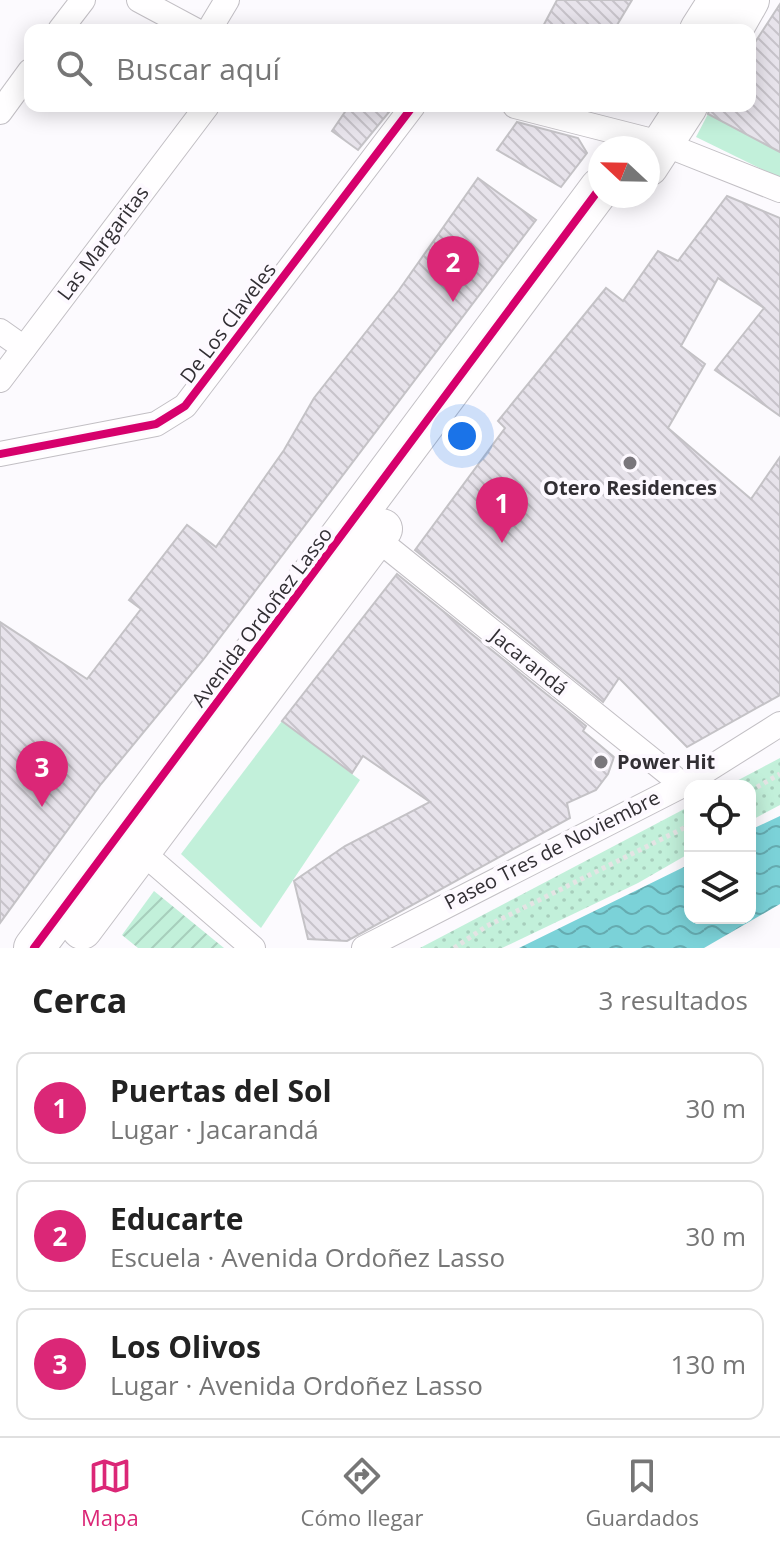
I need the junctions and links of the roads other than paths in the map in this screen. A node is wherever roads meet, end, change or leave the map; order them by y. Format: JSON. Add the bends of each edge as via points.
{"nodes":[{"id":1,"x":83,"y":0,"type":"edge"},
{"id":2,"x":139,"y":0,"type":"edge"},
{"id":3,"x":227,"y":0,"type":"edge"},
{"id":4,"x":719,"y":0,"type":"edge"},
{"id":5,"x":749,"y":0,"type":"edge"},
{"id":6,"x":65,"y":24,"type":"edge"},
{"id":7,"x":184,"y":24,"type":"edge"},
{"id":8,"x":213,"y":24,"type":"edge"},
{"id":9,"x":704,"y":24,"type":"edge"},
{"id":10,"x":735,"y":24,"type":"edge"},
{"id":11,"x":24,"y":79,"type":"edge"},
{"id":12,"x":0,"y":112,"type":"edge"},
{"id":13,"x":202,"y":112,"type":"edge"},
{"id":14,"x":408,"y":112,"type":"edge"},
{"id":15,"x":538,"y":112,"type":"edge"},
{"id":16,"x":680,"y":112,"type":"edge"},
{"id":17,"x":631,"y":136,"type":"edge"},
{"id":18,"x":651,"y":136,"type":"edge"},
{"id":19,"x":660,"y":145,"type":"edge"},
{"id":20,"x":780,"y":190,"type":"edge"},
{"id":21,"x":588,"y":204,"type":"edge"},
{"id":22,"x":617,"y":208,"type":"edge"},
{"id":23,"x":0,"y":331,"type":"edge"},
{"id":24,"x":24,"y":348,"type":"junction"},
{"id":25,"x":0,"y":380,"type":"edge"},
{"id":26,"x":0,"y":454,"type":"edge"},
{"id":27,"x":376,"y":538,"type":"junction"},
{"id":28,"x":780,"y":724,"type":"edge"},
{"id":29,"x":683,"y":785,"type":"junction"},
{"id":30,"x":142,"y":852,"type":"junction"},
{"id":31,"x":34,"y":948,"type":"edge"},
{"id":32,"x":67,"y":948,"type":"edge"},
{"id":33,"x":253,"y":948,"type":"edge"},
{"id":34,"x":364,"y":948,"type":"edge"}],
"edges":[{"from":1,"to":6,"type":"street"},
{"from":2,"to":7,"type":"street"},
{"from":3,"to":8,"type":"street"},
{"from":4,"to":9,"type":"main road"},
{"from":5,"to":10,"type":"main road"},
{"from":11,"to":12,"type":"street"},
{"from":13,"to":24,"type":"street","name":"Las Margaritas"},
{"from":14,"to":26,"type":"street","name":"De Los Claveles","via":[[185,406],[156,424]]},
{"from":15,"to":17,"type":"street"},
{"from":16,"to":18,"type":"main road"},
{"from":19,"to":20,"type":"street"},
{"from":21,"to":31,"type":"main road","name":"Avenida Ordoñez Lasso"},
{"from":22,"to":27,"type":"main road"},
{"from":23,"to":24,"type":"street"},
{"from":24,"to":25,"type":"street","name":"Las Margaritas"},
{"from":27,"to":29,"type":"street","name":"Jacarandá"},
{"from":27,"to":30,"type":"main road"},
{"from":28,"to":29,"type":"street","name":"Paseo Tres de Noviembre"},
{"from":29,"to":34,"type":"street","name":"Paseo Tres de Noviembre"},
{"from":30,"to":32,"type":"main road"},
{"from":30,"to":33,"type":"street"}]}
